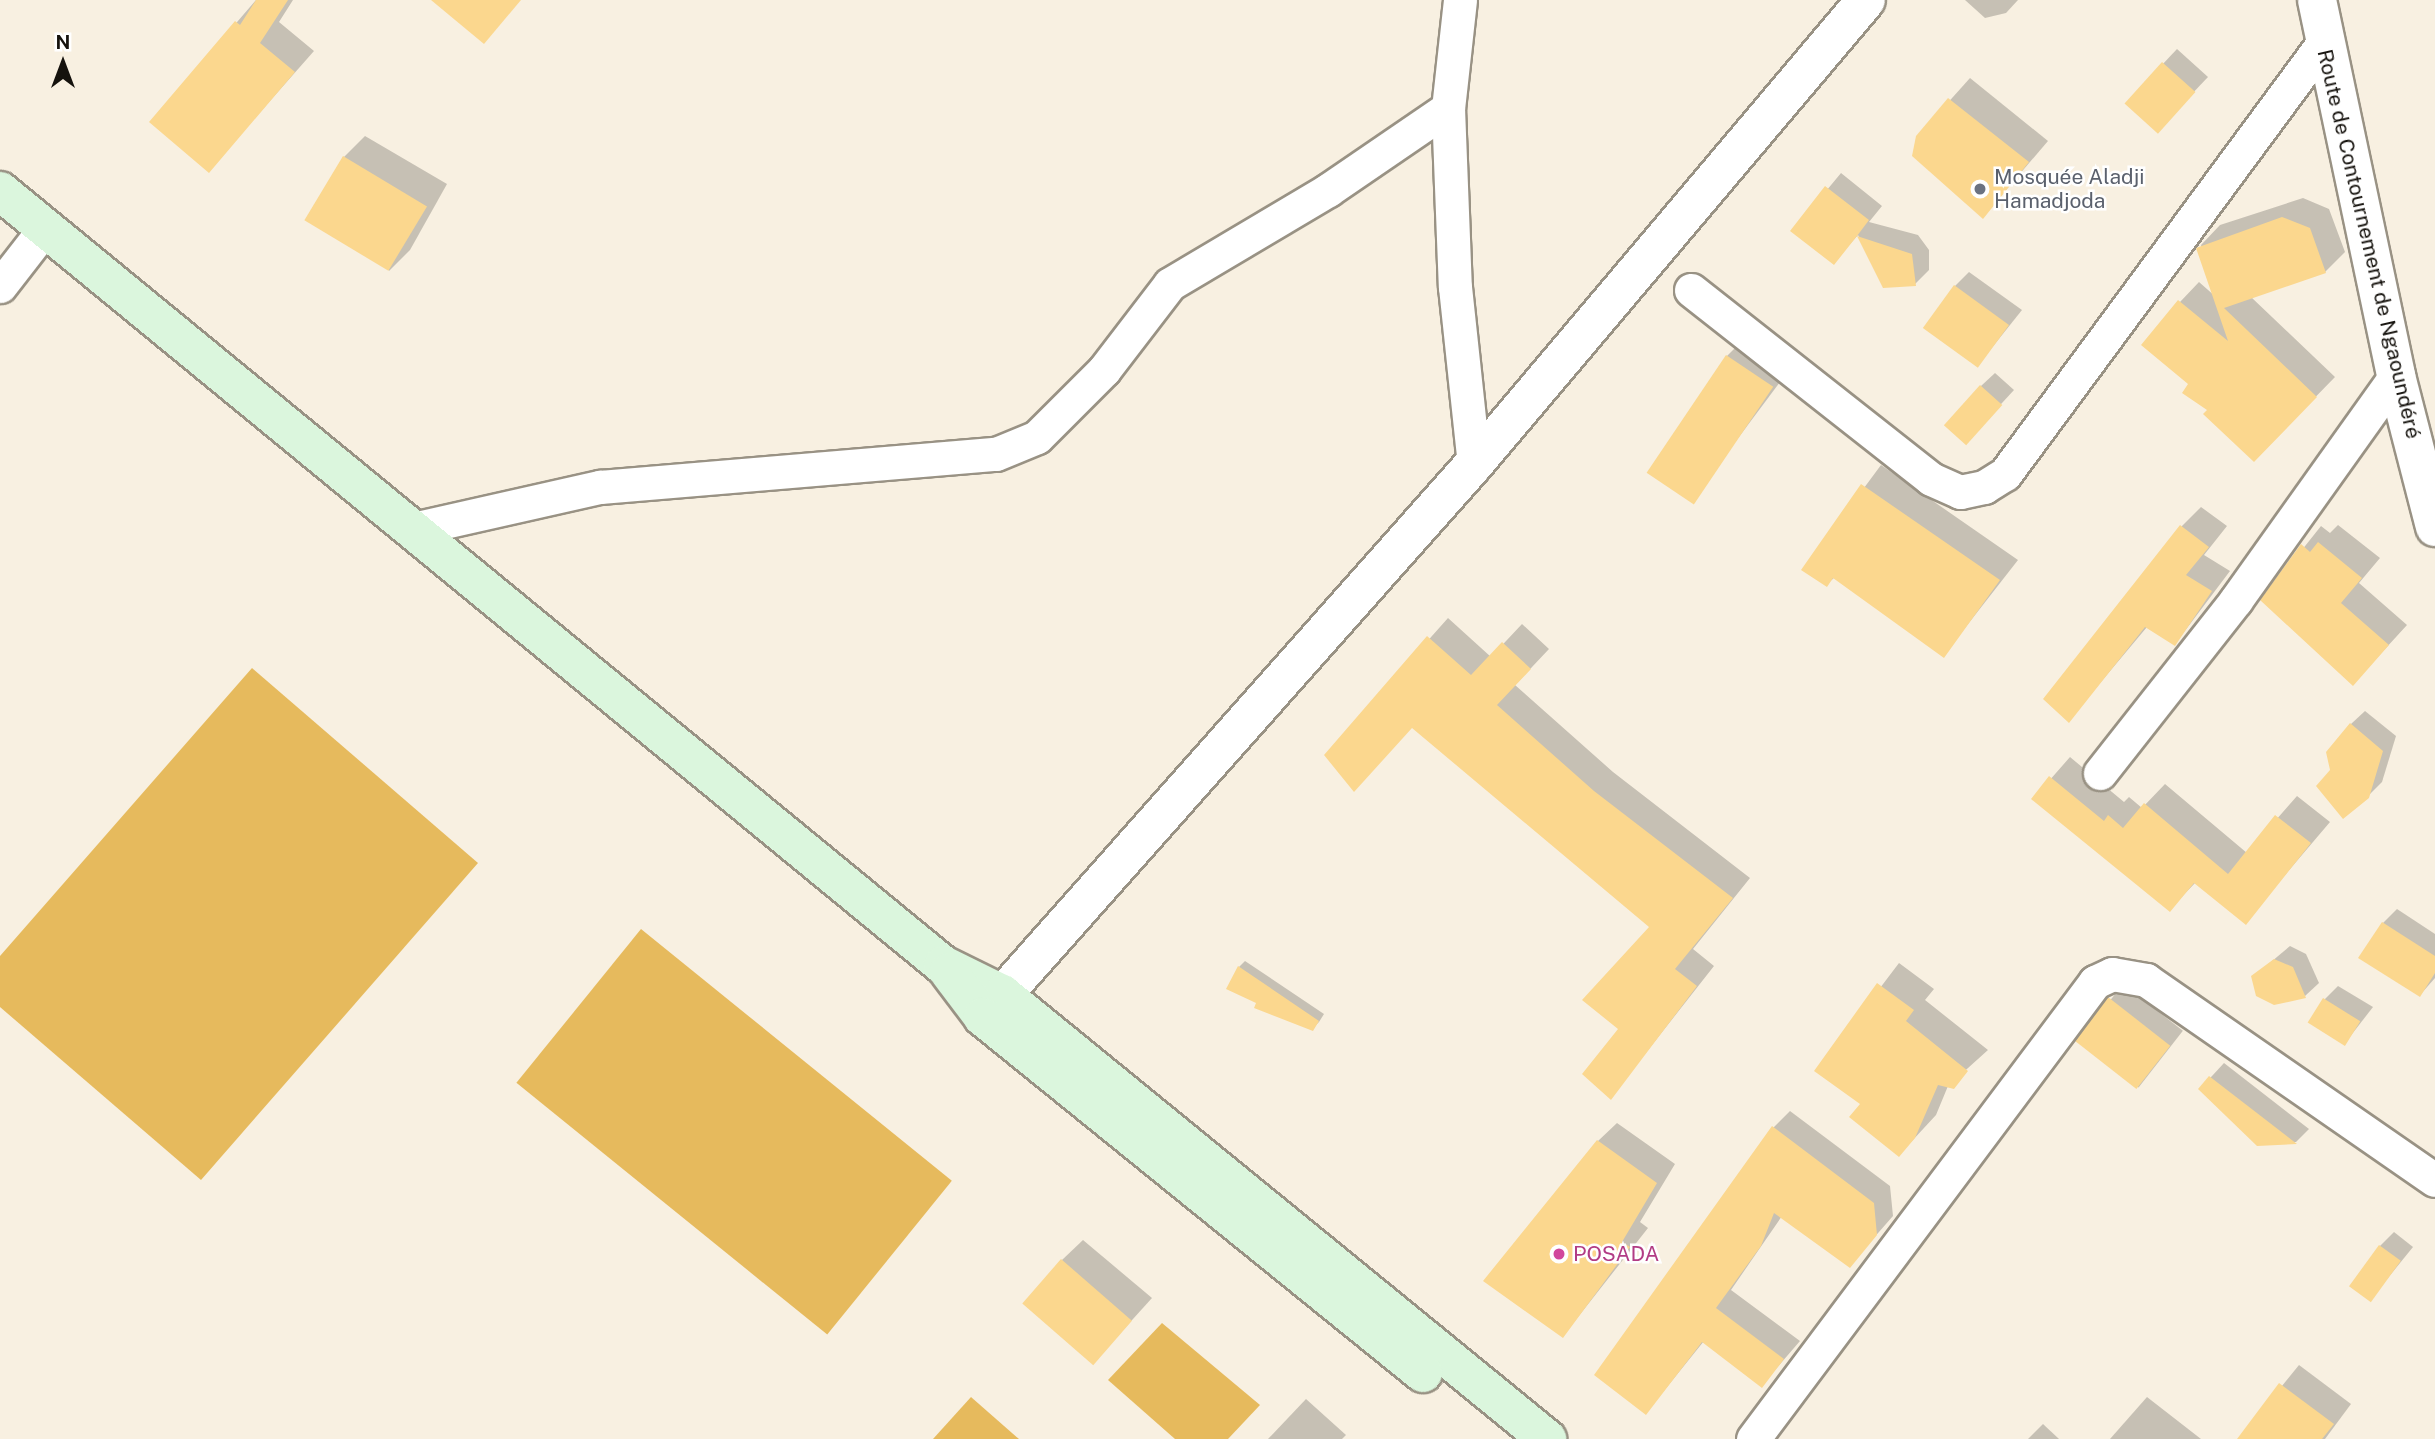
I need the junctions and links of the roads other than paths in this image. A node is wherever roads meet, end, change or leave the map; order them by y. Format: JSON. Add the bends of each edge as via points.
{"nodes":[{"id":1,"x":1460,"y":0,"type":"edge"},
{"id":2,"x":1866,"y":0,"type":"edge"},
{"id":3,"x":2317,"y":0,"type":"edge"},
{"id":4,"x":2324,"y":43,"type":"junction"},
{"id":5,"x":1448,"y":108,"type":"junction"},
{"id":6,"x":0,"y":191,"type":"edge"},
{"id":7,"x":45,"y":228,"type":"junction"},
{"id":8,"x":0,"y":286,"type":"edge"},
{"id":9,"x":1691,"y":290,"type":"dead end"},
{"id":10,"x":2396,"y":376,"type":"junction"},
{"id":11,"x":1474,"y":464,"type":"junction"},
{"id":12,"x":2435,"y":527,"type":"edge"},
{"id":13,"x":413,"y":529,"type":"junction"},
{"id":14,"x":2100,"y":773,"type":"dead end"},
{"id":15,"x":992,"y":1005,"type":"junction"},
{"id":16,"x":2435,"y":1180,"type":"edge"},
{"id":17,"x":1505,"y":1439,"type":"edge"},
{"id":18,"x":1546,"y":1439,"type":"edge"},
{"id":19,"x":1753,"y":1439,"type":"edge"}],
"edges":[{"from":1,"to":5,"type":"street"},
{"from":2,"to":11,"type":"street"},
{"from":3,"to":4,"type":"street","name":"Route de Contournement de Ngaoundéré"},
{"from":4,"to":9,"type":"street","via":[[2004,474],[1984,487],[1960,492],[1931,479]]},
{"from":4,"to":10,"type":"street","name":"Route de Contournement de Ngaoundéré"},
{"from":5,"to":11,"type":"street","via":[[1455,287]]},
{"from":5,"to":13,"type":"street","via":[[1328,190],[1170,284],[1104,370],[1026,442],[996,454],[600,487]]},
{"from":6,"to":7,"type":"main road"},
{"from":7,"to":8,"type":"street"},
{"from":7,"to":13,"type":"main road"},
{"from":10,"to":12,"type":"street","name":"Route de Contournement de Ngaoundéré"},
{"from":10,"to":14,"type":"street","via":[[2236,600]]},
{"from":11,"to":15,"type":"street"},
{"from":13,"to":15,"type":"main road"},
{"from":15,"to":17,"type":"main road"},
{"from":15,"to":18,"type":"main road"},
{"from":16,"to":19,"type":"street","via":[[2146,980],[2112,974],[2095,982]]}]}
